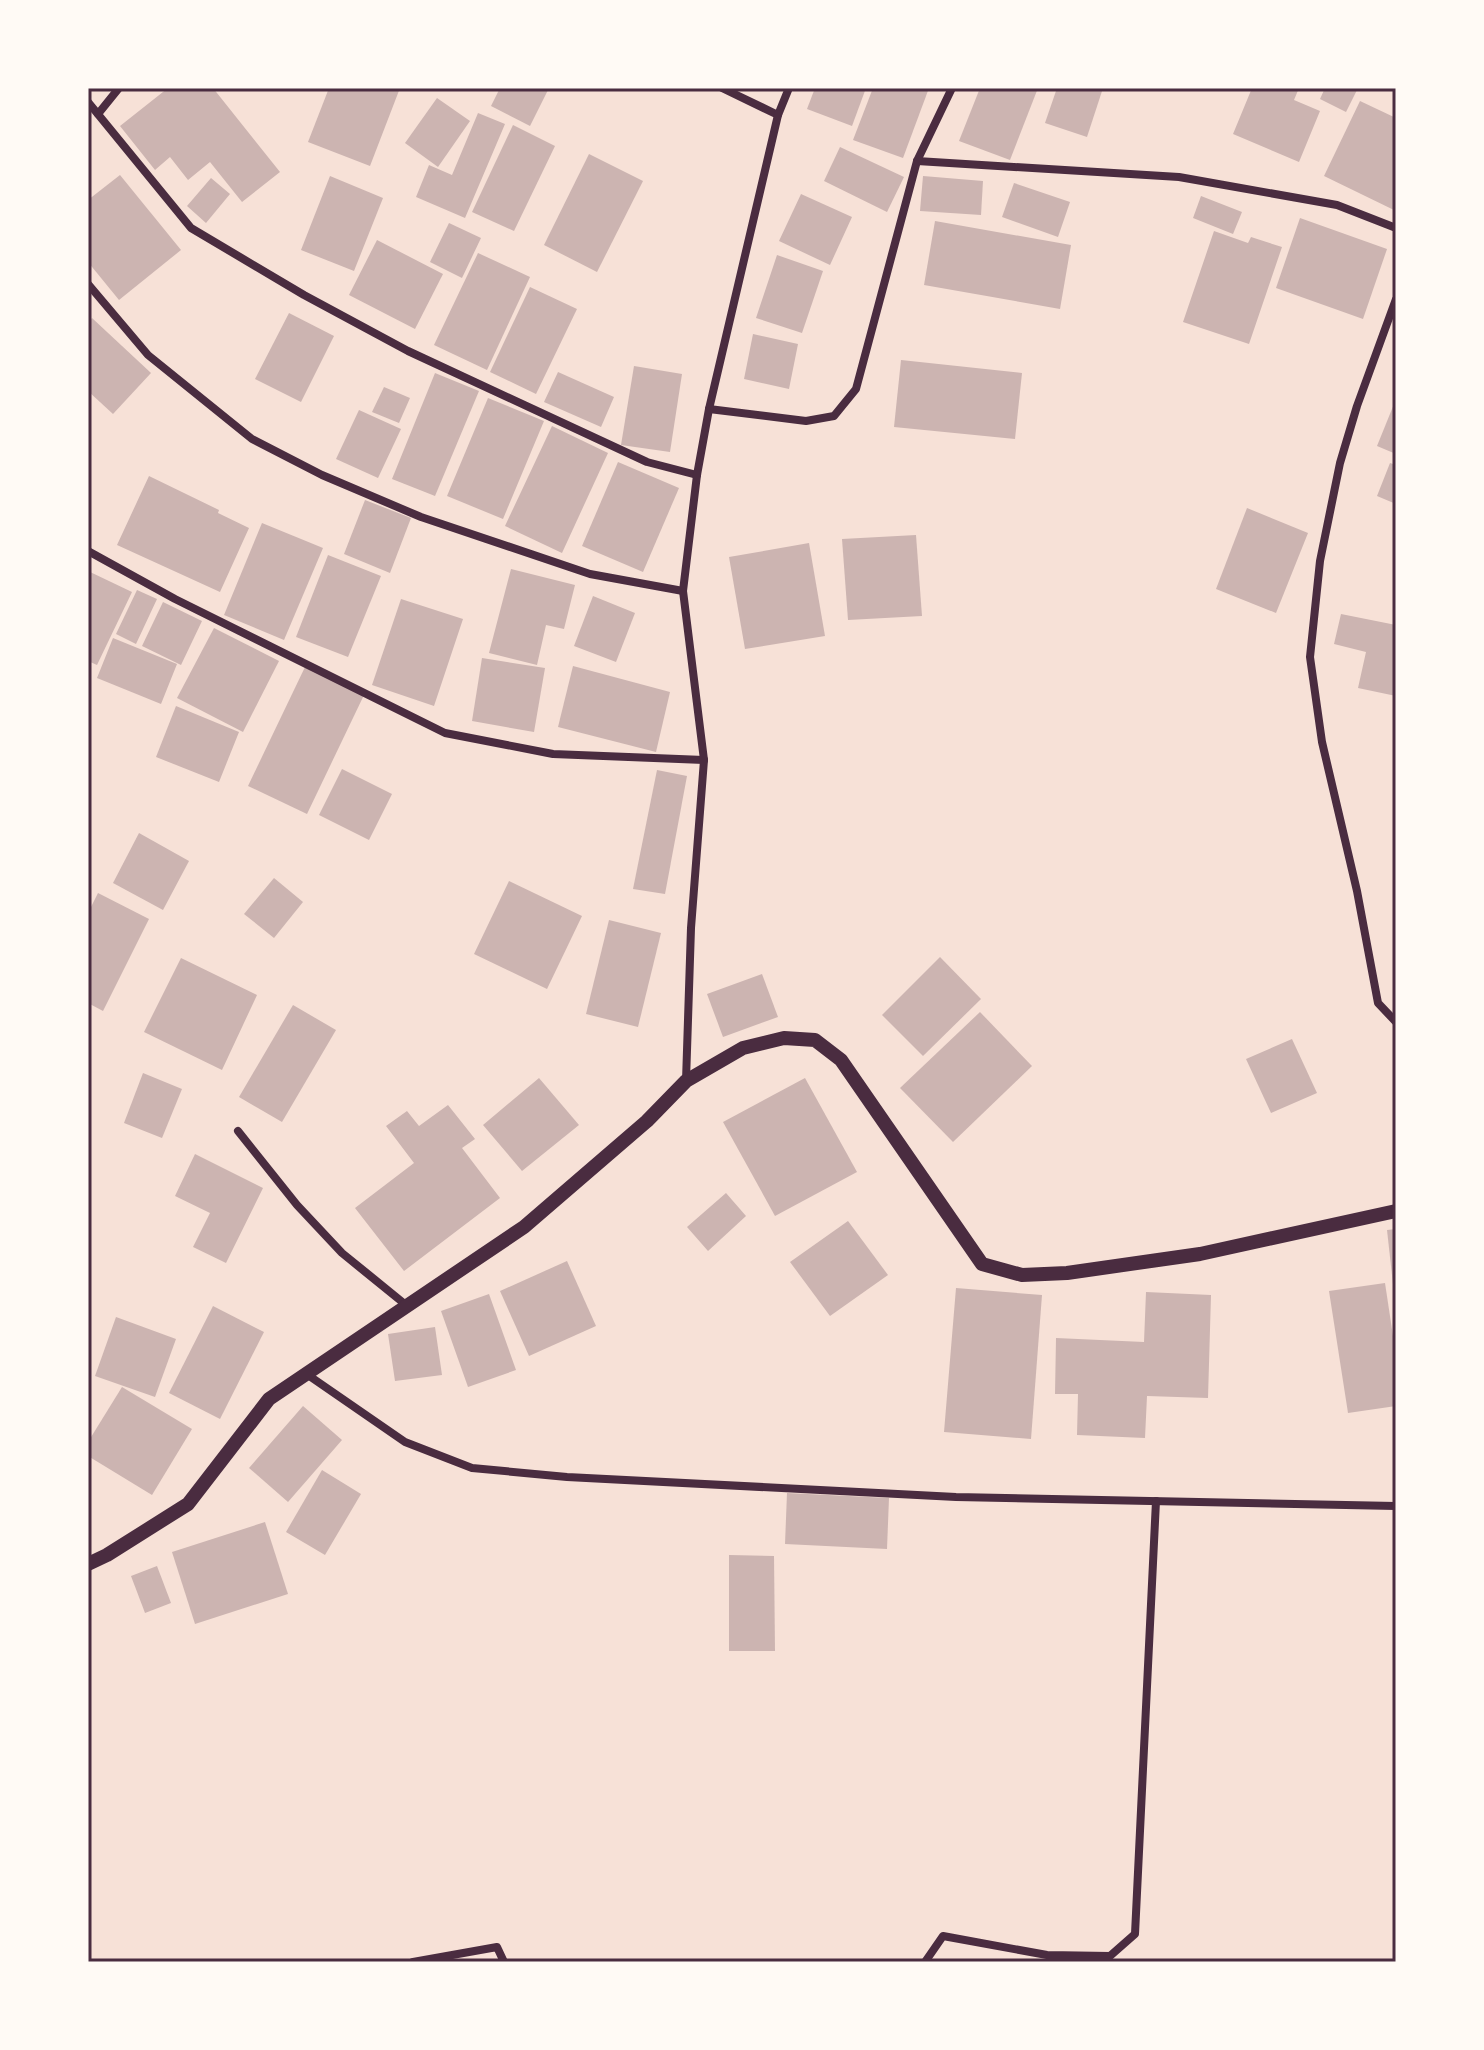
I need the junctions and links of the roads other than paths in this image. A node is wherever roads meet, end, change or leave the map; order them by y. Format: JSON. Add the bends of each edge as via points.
{"nodes":[{"id":1,"x":119,"y":88,"type":"edge"},
{"id":2,"x":722,"y":88,"type":"edge"},
{"id":3,"x":789,"y":88,"type":"edge"},
{"id":4,"x":952,"y":88,"type":"edge"},
{"id":5,"x":88,"y":102,"type":"edge"},
{"id":6,"x":98,"y":114,"type":"junction"},
{"id":7,"x":778,"y":115,"type":"junction"},
{"id":8,"x":917,"y":161,"type":"junction"},
{"id":9,"x":1396,"y":228,"type":"edge"},
{"id":10,"x":88,"y":284,"type":"edge"},
{"id":11,"x":1396,"y":299,"type":"edge"},
{"id":12,"x":709,"y":409,"type":"junction"},
{"id":13,"x":697,"y":475,"type":"junction"},
{"id":14,"x":88,"y":551,"type":"edge"},
{"id":15,"x":683,"y":591,"type":"junction"},
{"id":16,"x":704,"y":760,"type":"junction"},
{"id":17,"x":1396,"y":1022,"type":"edge"},
{"id":18,"x":686,"y":1081,"type":"junction"},
{"id":19,"x":238,"y":1131,"type":"dead end"},
{"id":20,"x":1396,"y":1211,"type":"edge"},
{"id":21,"x":406,"y":1305,"type":"junction"},
{"id":22,"x":305,"y":1373,"type":"junction"},
{"id":23,"x":1156,"y":1501,"type":"junction"},
{"id":24,"x":1396,"y":1506,"type":"edge"},
{"id":25,"x":88,"y":1564,"type":"edge"},
{"id":26,"x":413,"y":1962,"type":"edge"},
{"id":27,"x":504,"y":1962,"type":"edge"},
{"id":28,"x":925,"y":1962,"type":"edge"}],
"edges":[{"from":1,"to":6,"type":"street"},
{"from":2,"to":7,"type":"street"},
{"from":3,"to":7,"type":"street"},
{"from":4,"to":8,"type":"street"},
{"from":5,"to":6,"type":"street"},
{"from":6,"to":13,"type":"street","via":[[191,228],[420,357],[647,462]]},
{"from":7,"to":12,"type":"street"},
{"from":8,"to":9,"type":"street","via":[[1179,177],[1337,205]]},
{"from":8,"to":12,"type":"street","via":[[856,389],[834,416],[806,421]]},
{"from":10,"to":15,"type":"street","via":[[148,355],[266,447],[421,517],[590,574]]},
{"from":11,"to":17,"type":"street","via":[[1340,463],[1320,561],[1310,657],[1322,742],[1378,1003]]},
{"from":12,"to":13,"type":"street"},
{"from":13,"to":15,"type":"street"},
{"from":14,"to":16,"type":"street","via":[[445,733],[553,754]]},
{"from":15,"to":16,"type":"street"},
{"from":16,"to":18,"type":"street"},
{"from":18,"to":20,"type":"street","via":[[743,1048],[784,1038],[815,1040],[841,1060],[982,1264],[1022,1275],[1200,1254]]},
{"from":18,"to":21,"type":"street","via":[[524,1227]]},
{"from":19,"to":21,"type":"street","via":[[342,1253]]},
{"from":21,"to":22,"type":"street"},
{"from":22,"to":23,"type":"street","via":[[405,1442],[472,1468],[956,1497]]},
{"from":22,"to":25,"type":"street","via":[[269,1399],[188,1504]]},
{"from":23,"to":24,"type":"street"},
{"from":23,"to":28,"type":"street","via":[[1135,1934],[1110,1956],[1047,1955],[943,1936]]},
{"from":26,"to":27,"type":"street","via":[[497,1947]]}]}
